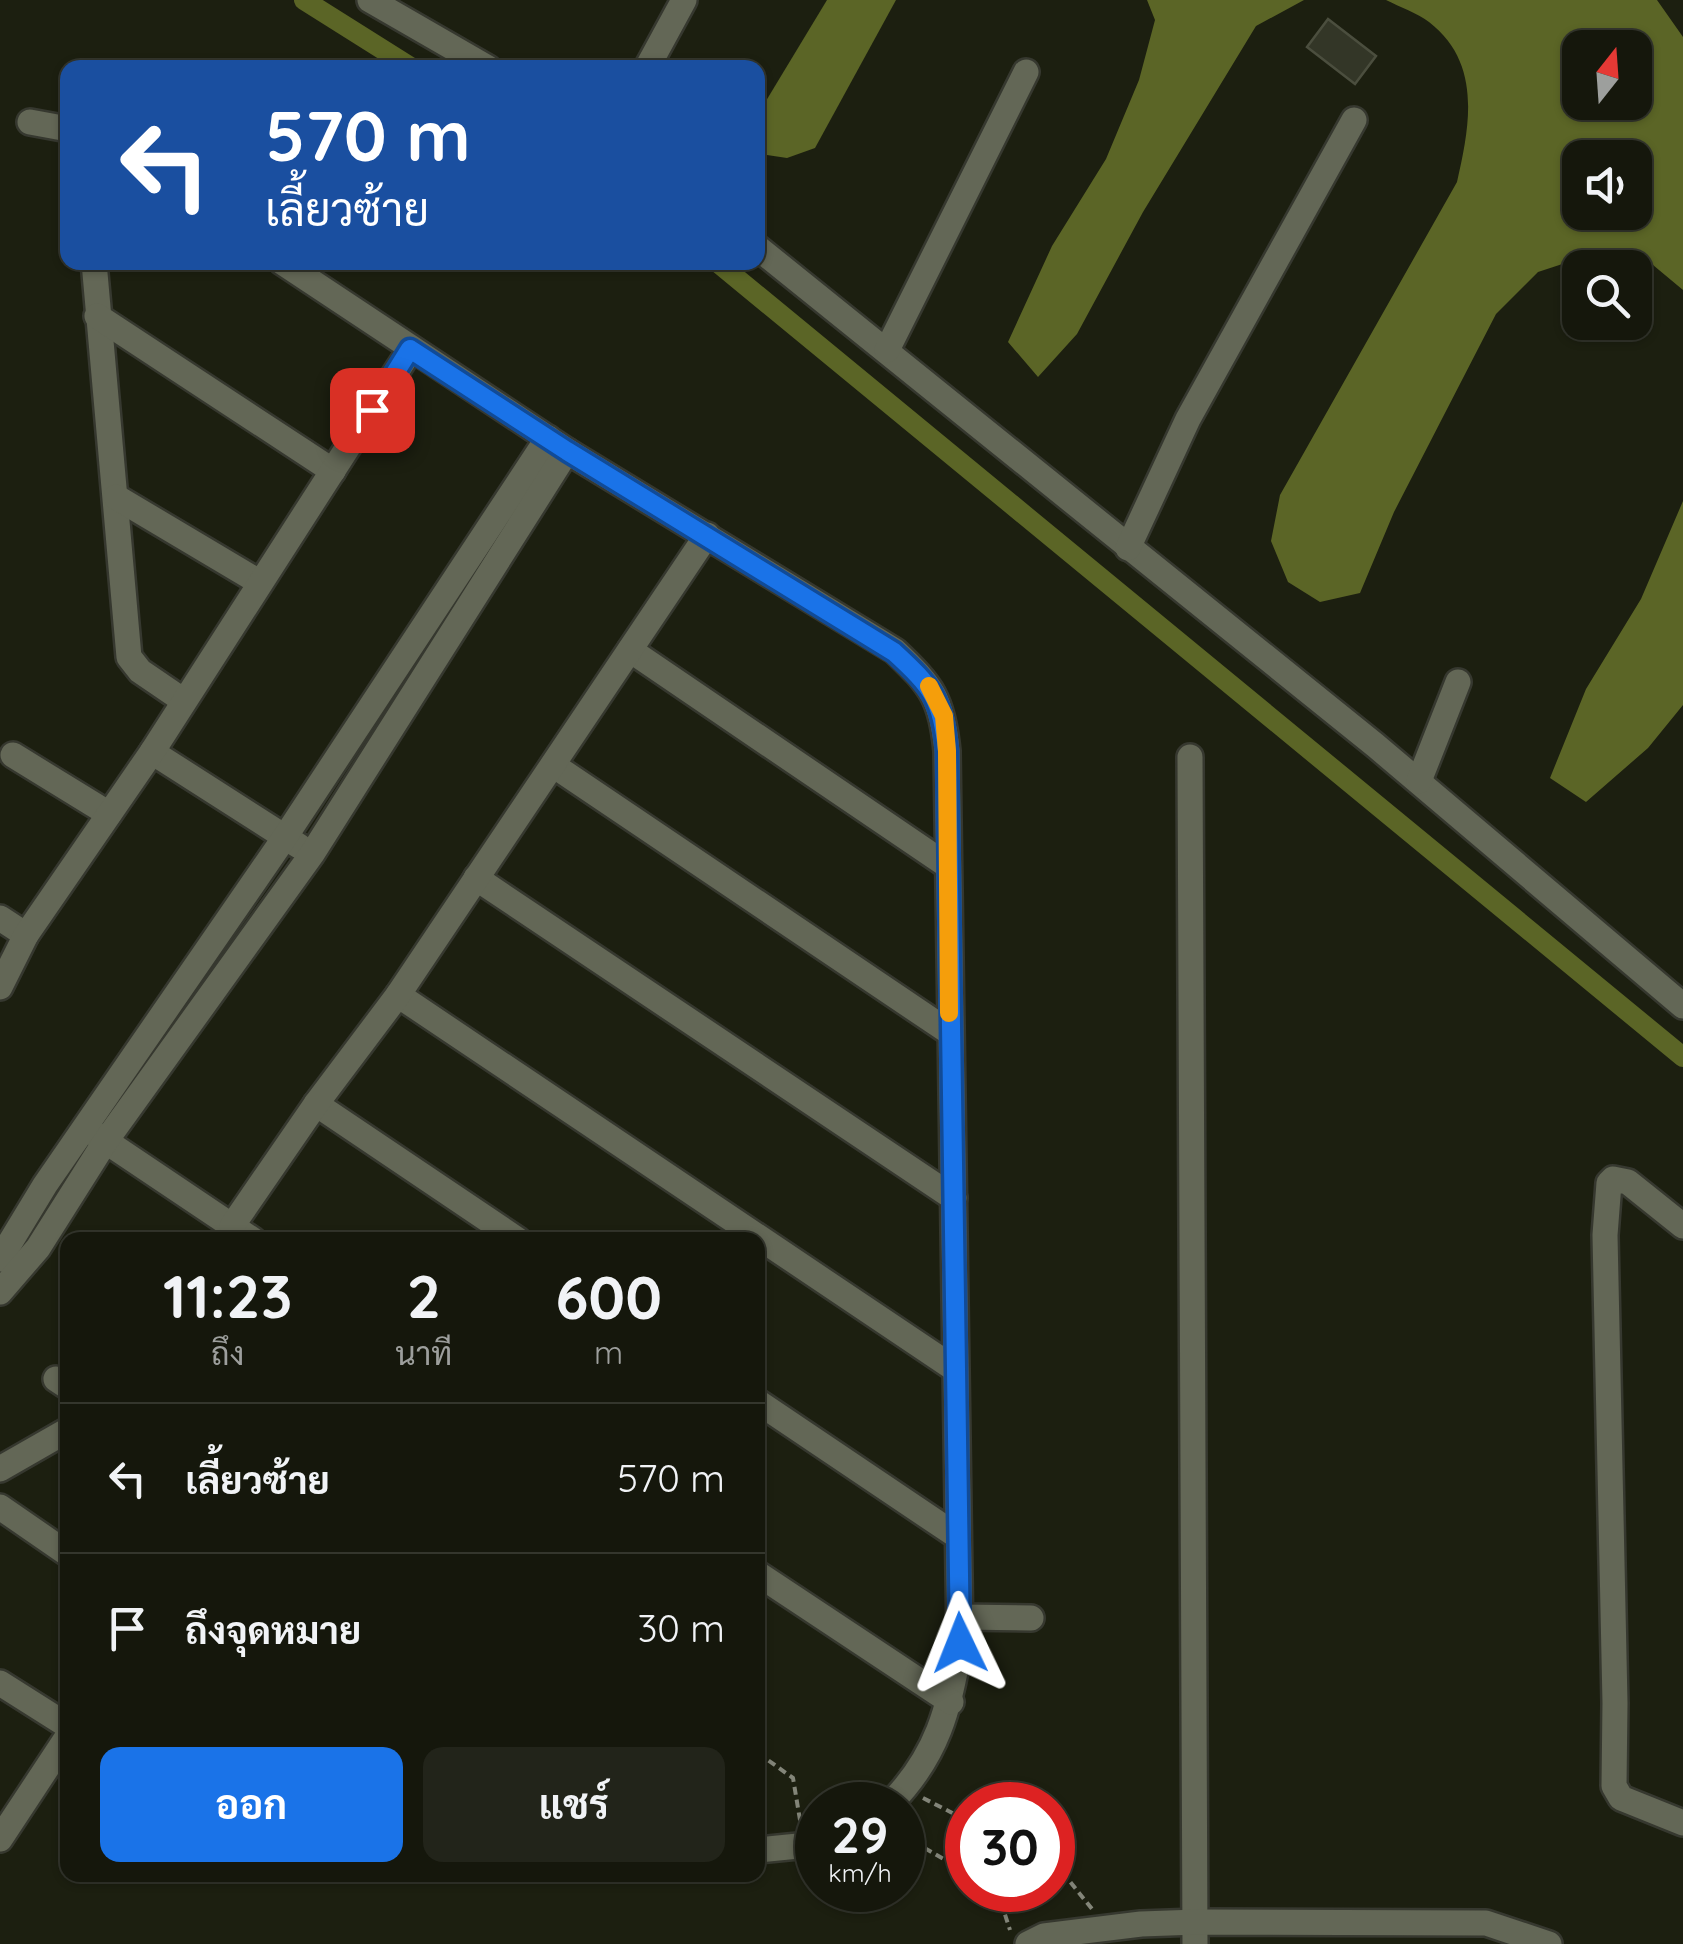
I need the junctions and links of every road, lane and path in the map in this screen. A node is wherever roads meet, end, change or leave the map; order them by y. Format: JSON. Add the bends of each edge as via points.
{"nodes":[{"id":1,"x":370,"y":0,"type":"edge"},
{"id":2,"x":684,"y":0,"type":"edge"},
{"id":3,"x":474,"y":60,"type":"edge"},
{"id":4,"x":651,"y":60,"type":"edge"},
{"id":5,"x":1026,"y":72,"type":"dead end"},
{"id":6,"x":1354,"y":120,"type":"dead end"},
{"id":7,"x":30,"y":122,"type":"dead end"},
{"id":8,"x":60,"y":128,"type":"edge"},
{"id":9,"x":765,"y":254,"type":"edge"},
{"id":10,"x":94,"y":270,"type":"edge"},
{"id":11,"x":294,"y":270,"type":"edge"},
{"id":12,"x":97,"y":316,"type":"junction"},
{"id":13,"x":410,"y":349,"type":"junction"},
{"id":14,"x":887,"y":350,"type":"junction"},
{"id":15,"x":558,"y":444,"type":"junction"},
{"id":16,"x":333,"y":470,"type":"junction"},
{"id":17,"x":116,"y":497,"type":"junction"},
{"id":18,"x":707,"y":535,"type":"junction"},
{"id":19,"x":1128,"y":548,"type":"junction"},
{"id":20,"x":259,"y":582,"type":"junction"},
{"id":21,"x":630,"y":650,"type":"junction"},
{"id":22,"x":1458,"y":682,"type":"dead end"},
{"id":23,"x":184,"y":702,"type":"junction"},
{"id":24,"x":152,"y":752,"type":"junction"},
{"id":25,"x":13,"y":755,"type":"dead end"},
{"id":26,"x":1190,"y":757,"type":"dead end"},
{"id":27,"x":553,"y":766,"type":"junction"},
{"id":28,"x":1419,"y":781,"type":"junction"},
{"id":29,"x":109,"y":814,"type":"junction"},
{"id":30,"x":285,"y":837,"type":"junction"},
{"id":31,"x":312,"y":854,"type":"junction"},
{"id":32,"x":948,"y":866,"type":"junction"},
{"id":33,"x":476,"y":878,"type":"junction"},
{"id":34,"x":0,"y":918,"type":"edge"},
{"id":35,"x":26,"y":935,"type":"junction"},
{"id":36,"x":0,"y":987,"type":"edge"},
{"id":37,"x":398,"y":995,"type":"junction"},
{"id":38,"x":1683,"y":1006,"type":"edge"},
{"id":39,"x":950,"y":1032,"type":"junction"},
{"id":40,"x":316,"y":1104,"type":"junction"},
{"id":41,"x":105,"y":1142,"type":"junction"},
{"id":42,"x":954,"y":1198,"type":"junction"},
{"id":43,"x":1683,"y":1226,"type":"edge"},
{"id":44,"x":241,"y":1232,"type":"edge"},
{"id":45,"x":243,"y":1232,"type":"edge"},
{"id":46,"x":506,"y":1232,"type":"edge"},
{"id":47,"x":751,"y":1232,"type":"edge"},
{"id":48,"x":765,"y":1241,"type":"edge"},
{"id":49,"x":0,"y":1258,"type":"edge"},
{"id":50,"x":0,"y":1292,"type":"edge"},
{"id":51,"x":955,"y":1369,"type":"junction"},
{"id":52,"x":765,"y":1407,"type":"edge"},
{"id":53,"x":60,"y":1435,"type":"edge"},
{"id":54,"x":0,"y":1469,"type":"edge"},
{"id":55,"x":0,"y":1507,"type":"edge"},
{"id":56,"x":956,"y":1536,"type":"junction"},
{"id":57,"x":60,"y":1548,"type":"edge"},
{"id":58,"x":765,"y":1579,"type":"edge"},
{"id":59,"x":959,"y":1617,"type":"junction"},
{"id":60,"x":1031,"y":1618,"type":"dead end"},
{"id":61,"x":0,"y":1683,"type":"edge"},
{"id":62,"x":951,"y":1702,"type":"junction"},
{"id":63,"x":60,"y":1721,"type":"edge"},
{"id":64,"x":60,"y":1748,"type":"edge"},
{"id":65,"x":765,"y":1759,"type":"edge"},
{"id":66,"x":906,"y":1782,"type":"edge"},
{"id":67,"x":795,"y":1785,"type":"edge"},
{"id":68,"x":1683,"y":1823,"type":"edge"},
{"id":69,"x":0,"y":1839,"type":"edge"},
{"id":70,"x":795,"y":1846,"type":"edge"},
{"id":71,"x":765,"y":1849,"type":"edge"},
{"id":72,"x":1075,"y":1888,"type":"edge"},
{"id":73,"x":1004,"y":1912,"type":"edge"},
{"id":74,"x":1107,"y":1928,"type":"junction"},
{"id":75,"x":1196,"y":1933,"type":"edge"},
{"id":76,"x":1482,"y":1934,"type":"edge"},
{"id":77,"x":1014,"y":1944,"type":"edge"},
{"id":78,"x":1028,"y":1944,"type":"edge"},
{"id":79,"x":1549,"y":1944,"type":"edge"}],
"edges":[{"from":1,"to":3,"type":"street"},
{"from":2,"to":4,"type":"street"},
{"from":5,"to":14,"type":"street"},
{"from":6,"to":19,"type":"street","via":[[1188,419]]},
{"from":7,"to":8,"type":"street"},
{"from":9,"to":14,"type":"street"},
{"from":10,"to":12,"type":"street"},
{"from":11,"to":13,"type":"street"},
{"from":12,"to":16,"type":"street"},
{"from":12,"to":17,"type":"street"},
{"from":13,"to":15,"type":"street"},
{"from":13,"to":16,"type":"street"},
{"from":14,"to":19,"type":"street"},
{"from":15,"to":18,"type":"street"},
{"from":15,"to":30,"type":"street"},
{"from":15,"to":31,"type":"street"},
{"from":16,"to":20,"type":"street"},
{"from":17,"to":20,"type":"street"},
{"from":17,"to":23,"type":"street","via":[[130,657]]},
{"from":18,"to":21,"type":"street"},
{"from":18,"to":32,"type":"street","via":[[894,652],[927,682],[944,716]]},
{"from":19,"to":28,"type":"street"},
{"from":20,"to":23,"type":"street"},
{"from":21,"to":27,"type":"street"},
{"from":21,"to":32,"type":"street"},
{"from":22,"to":28,"type":"street"},
{"from":23,"to":24,"type":"street"},
{"from":24,"to":29,"type":"street"},
{"from":24,"to":30,"type":"street"},
{"from":25,"to":29,"type":"street"},
{"from":26,"to":75,"type":"street"},
{"from":27,"to":33,"type":"street"},
{"from":27,"to":39,"type":"street"},
{"from":28,"to":38,"type":"street"},
{"from":29,"to":35,"type":"street"},
{"from":30,"to":31,"type":"street"},
{"from":30,"to":41,"type":"street"},
{"from":31,"to":41,"type":"street"},
{"from":32,"to":39,"type":"street"},
{"from":33,"to":37,"type":"street"},
{"from":33,"to":42,"type":"street"},
{"from":34,"to":35,"type":"street"},
{"from":35,"to":36,"type":"street"},
{"from":37,"to":40,"type":"street"},
{"from":37,"to":47,"type":"street"},
{"from":39,"to":42,"type":"street"},
{"from":40,"to":45,"type":"street"},
{"from":40,"to":46,"type":"street"},
{"from":41,"to":44,"type":"street"},
{"from":41,"to":49,"type":"street"},
{"from":41,"to":50,"type":"street","via":[[38,1248]]},
{"from":42,"to":51,"type":"street"},
{"from":43,"to":68,"type":"street","via":[[1628,1182],[1613,1178],[1609,1184],[1604,1235],[1614,1786],[1621,1798]]},
{"from":48,"to":51,"type":"street"},
{"from":51,"to":56,"type":"street"},
{"from":52,"to":56,"type":"street"},
{"from":53,"to":54,"type":"street"},
{"from":55,"to":57,"type":"street"},
{"from":56,"to":59,"type":"street"},
{"from":58,"to":62,"type":"street"},
{"from":59,"to":60,"type":"street"},
{"from":59,"to":62,"type":"street"},
{"from":61,"to":63,"type":"street"},
{"from":62,"to":66,"type":"street"},
{"from":64,"to":69,"type":"street"},
{"from":65,"to":67,"type":"path"},
{"from":70,"to":71,"type":"street"},
{"from":72,"to":74,"type":"path"},
{"from":73,"to":77,"type":"path"},
{"from":74,"to":75,"type":"street"},
{"from":74,"to":78,"type":"street"},
{"from":75,"to":76,"type":"street"},
{"from":76,"to":79,"type":"street"}]}
